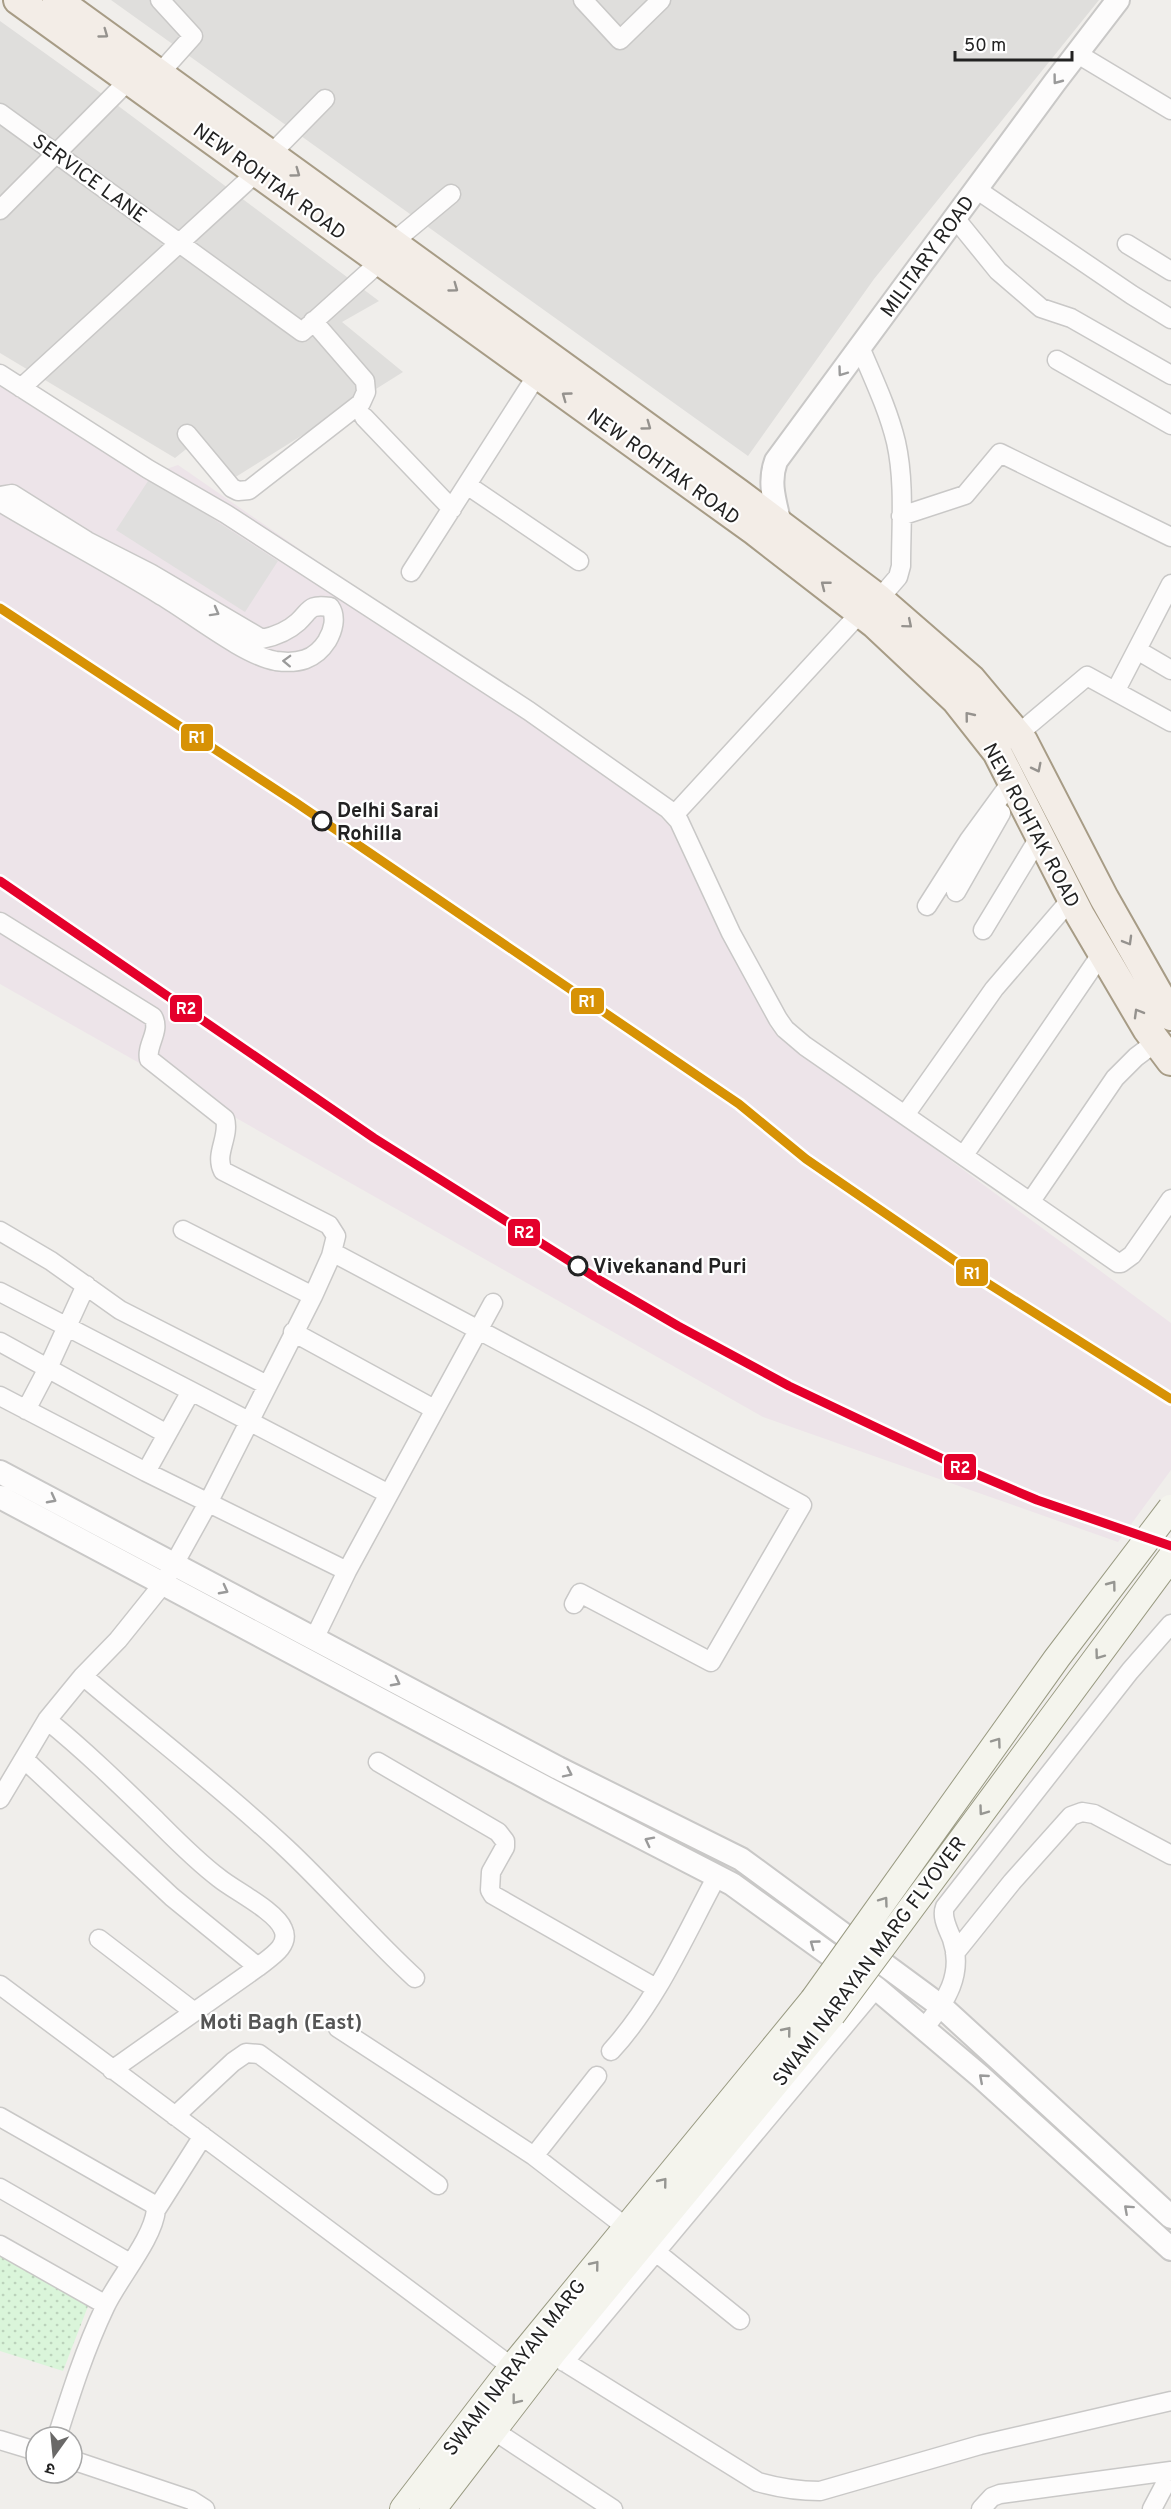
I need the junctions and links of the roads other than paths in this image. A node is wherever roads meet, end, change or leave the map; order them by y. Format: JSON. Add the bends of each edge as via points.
{"nodes":[{"id":1,"x":18,"y":0,"type":"edge"},
{"id":2,"x":57,"y":0,"type":"edge"},
{"id":3,"x":160,"y":0,"type":"edge"},
{"id":4,"x":583,"y":0,"type":"edge"},
{"id":5,"x":661,"y":0,"type":"edge"},
{"id":6,"x":1118,"y":0,"type":"edge"},
{"id":7,"x":1076,"y":53,"type":"junction"},
{"id":8,"x":159,"y":74,"type":"junction"},
{"id":9,"x":129,"y":80,"type":"junction"},
{"id":10,"x":325,"y":99,"type":"dead end"},
{"id":11,"x":1171,"y":110,"type":"edge"},
{"id":12,"x":0,"y":113,"type":"edge"},
{"id":13,"x":57,"y":154,"type":"junction"},
{"id":14,"x":264,"y":163,"type":"junction"},
{"id":15,"x":976,"y":189,"type":"junction"},
{"id":16,"x":451,"y":194,"type":"dead end"},
{"id":17,"x":0,"y":210,"type":"edge"},
{"id":18,"x":955,"y":218,"type":"junction"},
{"id":19,"x":180,"y":244,"type":"junction"},
{"id":20,"x":1126,"y":244,"type":"dead end"},
{"id":21,"x":386,"y":252,"type":"junction"},
{"id":22,"x":1171,"y":271,"type":"edge"},
{"id":23,"x":1171,"y":319,"type":"edge"},
{"id":24,"x":314,"y":321,"type":"junction"},
{"id":25,"x":860,"y":347,"type":"junction"},
{"id":26,"x":1057,"y":360,"type":"dead end"},
{"id":27,"x":0,"y":374,"type":"edge"},
{"id":28,"x":537,"y":375,"type":"junction"},
{"id":29,"x":1171,"y":375,"type":"edge"},
{"id":30,"x":21,"y":388,"type":"junction"},
{"id":31,"x":364,"y":417,"type":"dead end"},
{"id":32,"x":1171,"y":425,"type":"edge"},
{"id":33,"x":187,"y":435,"type":"dead end"},
{"id":34,"x":467,"y":485,"type":"junction"},
{"id":35,"x":0,"y":496,"type":"edge"},
{"id":36,"x":0,"y":502,"type":"edge"},
{"id":37,"x":452,"y":509,"type":"junction"},
{"id":38,"x":901,"y":516,"type":"junction"},
{"id":39,"x":780,"y":524,"type":"junction"},
{"id":40,"x":1171,"y":537,"type":"edge"},
{"id":41,"x":579,"y":561,"type":"dead end"},
{"id":42,"x":411,"y":572,"type":"dead end"},
{"id":43,"x":1171,"y":584,"type":"edge"},
{"id":44,"x":869,"y":606,"type":"junction"},
{"id":45,"x":1137,"y":650,"type":"junction"},
{"id":46,"x":1171,"y":670,"type":"edge"},
{"id":47,"x":1116,"y":690,"type":"junction"},
{"id":48,"x":1171,"y":722,"type":"edge"},
{"id":49,"x":1018,"y":734,"type":"junction"},
{"id":50,"x":1014,"y":784,"type":"junction"},
{"id":51,"x":675,"y":814,"type":"junction"},
{"id":52,"x":1040,"y":836,"type":"junction"},
{"id":53,"x":956,"y":892,"type":"dead end"},
{"id":54,"x":1072,"y":898,"type":"junction"},
{"id":55,"x":927,"y":906,"type":"dead end"},
{"id":56,"x":0,"y":922,"type":"edge"},
{"id":57,"x":983,"y":930,"type":"dead end"},
{"id":58,"x":1102,"y":953,"type":"junction"},
{"id":59,"x":1171,"y":1016,"type":"edge"},
{"id":60,"x":1164,"y":1051,"type":"edge"},
{"id":61,"x":905,"y":1115,"type":"junction"},
{"id":62,"x":964,"y":1155,"type":"junction"},
{"id":63,"x":1171,"y":1199,"type":"edge"},
{"id":64,"x":1031,"y":1201,"type":"junction"},
{"id":65,"x":183,"y":1230,"type":"dead end"},
{"id":66,"x":0,"y":1231,"type":"edge"},
{"id":67,"x":332,"y":1252,"type":"junction"},
{"id":68,"x":86,"y":1285,"type":"junction"},
{"id":69,"x":0,"y":1292,"type":"edge"},
{"id":70,"x":313,"y":1296,"type":"junction"},
{"id":71,"x":493,"y":1303,"type":"dead end"},
{"id":72,"x":68,"y":1327,"type":"junction"},
{"id":73,"x":478,"y":1329,"type":"junction"},
{"id":74,"x":293,"y":1332,"type":"junction"},
{"id":75,"x":0,"y":1342,"type":"edge"},
{"id":76,"x":48,"y":1368,"type":"junction"},
{"id":77,"x":267,"y":1385,"type":"junction"},
{"id":78,"x":191,"y":1391,"type":"junction"},
{"id":79,"x":0,"y":1396,"type":"edge"},
{"id":80,"x":434,"y":1409,"type":"junction"},
{"id":81,"x":26,"y":1410,"type":"junction"},
{"id":82,"x":249,"y":1420,"type":"junction"},
{"id":83,"x":167,"y":1434,"type":"junction"},
{"id":84,"x":0,"y":1472,"type":"edge"},
{"id":85,"x":146,"y":1472,"type":"junction"},
{"id":86,"x":388,"y":1494,"type":"junction"},
{"id":87,"x":0,"y":1497,"type":"edge"},
{"id":88,"x":207,"y":1503,"type":"junction"},
{"id":89,"x":1171,"y":1508,"type":"edge"},
{"id":90,"x":1171,"y":1557,"type":"edge"},
{"id":91,"x":175,"y":1564,"type":"junction"},
{"id":92,"x":347,"y":1570,"type":"junction"},
{"id":93,"x":164,"y":1584,"type":"junction"},
{"id":94,"x":574,"y":1604,"type":"dead end"},
{"id":95,"x":1171,"y":1624,"type":"edge"},
{"id":96,"x":314,"y":1639,"type":"junction"},
{"id":97,"x":83,"y":1677,"type":"junction"},
{"id":98,"x":47,"y":1720,"type":"junction"},
{"id":99,"x":24,"y":1759,"type":"junction"},
{"id":100,"x":378,"y":1762,"type":"dead end"},
{"id":101,"x":0,"y":1799,"type":"edge"},
{"id":102,"x":1171,"y":1855,"type":"edge"},
{"id":103,"x":717,"y":1876,"type":"junction"},
{"id":104,"x":99,"y":1939,"type":"dead end"},
{"id":105,"x":955,"y":1953,"type":"junction"},
{"id":106,"x":258,"y":1967,"type":"junction"},
{"id":107,"x":416,"y":1978,"type":"dead end"},
{"id":108,"x":0,"y":1985,"type":"edge"},
{"id":109,"x":656,"y":1988,"type":"junction"},
{"id":110,"x":876,"y":1988,"type":"junction"},
{"id":111,"x":823,"y":2007,"type":"junction"},
{"id":112,"x":942,"y":2007,"type":"junction"},
{"id":113,"x":193,"y":2011,"type":"junction"},
{"id":114,"x":338,"y":2028,"type":"dead end"},
{"id":115,"x":924,"y":2028,"type":"junction"},
{"id":116,"x":611,"y":2051,"type":"dead end"},
{"id":117,"x":112,"y":2070,"type":"junction"},
{"id":118,"x":597,"y":2076,"type":"dead end"},
{"id":119,"x":175,"y":2116,"type":"junction"},
{"id":120,"x":0,"y":2117,"type":"edge"},
{"id":121,"x":203,"y":2136,"type":"junction"},
{"id":122,"x":534,"y":2156,"type":"junction"},
{"id":123,"x":438,"y":2185,"type":"dead end"},
{"id":124,"x":0,"y":2188,"type":"edge"},
{"id":125,"x":156,"y":2210,"type":"junction"},
{"id":126,"x":1171,"y":2217,"type":"edge"},
{"id":127,"x":626,"y":2227,"type":"junction"},
{"id":128,"x":0,"y":2246,"type":"edge"},
{"id":129,"x":1171,"y":2248,"type":"edge"},
{"id":130,"x":656,"y":2252,"type":"junction"},
{"id":131,"x":130,"y":2263,"type":"junction"},
{"id":132,"x":106,"y":2305,"type":"junction"},
{"id":133,"x":740,"y":2320,"type":"dead end"},
{"id":134,"x":558,"y":2358,"type":"junction"},
{"id":135,"x":512,"y":2367,"type":"junction"},
{"id":136,"x":1171,"y":2401,"type":"edge"},
{"id":137,"x":61,"y":2425,"type":"edge"},
{"id":138,"x":493,"y":2430,"type":"junction"},
{"id":139,"x":0,"y":2440,"type":"edge"},
{"id":140,"x":24,"y":2447,"type":"edge"},
{"id":141,"x":84,"y":2464,"type":"edge"},
{"id":142,"x":1171,"y":2472,"type":"edge"},
{"id":143,"x":205,"y":2509,"type":"edge"},
{"id":144,"x":403,"y":2509,"type":"edge"},
{"id":145,"x":433,"y":2509,"type":"edge"},
{"id":146,"x":613,"y":2509,"type":"edge"},
{"id":147,"x":981,"y":2509,"type":"edge"},
{"id":148,"x":1152,"y":2509,"type":"edge"}],
"edges":[{"from":1,"to":9,"type":"main road","name":"NEW ROHTAK ROAD"},
{"from":2,"to":8,"type":"main road","name":"NEW ROHTAK ROAD","one_way":true},
{"from":3,"to":8,"type":"street","via":[[193,36]]},
{"from":4,"to":5,"type":"street","via":[[620,40]]},
{"from":6,"to":7,"type":"street","name":"MILITARY ROAD"},
{"from":7,"to":11,"type":"street"},
{"from":7,"to":15,"type":"street","name":"MILITARY ROAD","one_way":true},
{"from":8,"to":14,"type":"main road","name":"NEW ROHTAK ROAD"},
{"from":9,"to":13,"type":"street"},
{"from":9,"to":14,"type":"main road","name":"NEW ROHTAK ROAD"},
{"from":10,"to":14,"type":"street"},
{"from":12,"to":13,"type":"street","name":"SERVICE LANE"},
{"from":13,"to":17,"type":"street"},
{"from":13,"to":19,"type":"street","name":"SERVICE LANE"},
{"from":14,"to":19,"type":"street"},
{"from":14,"to":21,"type":"main road","name":"NEW ROHTAK ROAD"},
{"from":15,"to":18,"type":"street","name":"MILITARY ROAD"},
{"from":15,"to":23,"type":"street"},
{"from":16,"to":21,"type":"street"},
{"from":18,"to":25,"type":"street","name":"MILITARY ROAD"},
{"from":18,"to":29,"type":"street","via":[[998,271],[1041,308],[1071,318]]},
{"from":19,"to":24,"type":"street","name":"SERVICE LANE","via":[[302,332]]},
{"from":19,"to":30,"type":"street"},
{"from":20,"to":22,"type":"street"},
{"from":21,"to":24,"type":"street"},
{"from":21,"to":28,"type":"main road","name":"NEW ROHTAK ROAD"},
{"from":21,"to":39,"type":"main road","name":"NEW ROHTAK ROAD","one_way":true},
{"from":24,"to":33,"type":"street","via":[[365,381],[361,403],[244,492],[232,488]]},
{"from":25,"to":38,"type":"street","via":[[896,444]]},
{"from":25,"to":39,"type":"street","name":"MILITARY ROAD","one_way":true,"via":[[776,461],[772,489]]},
{"from":26,"to":32,"type":"street"},
{"from":27,"to":30,"type":"street"},
{"from":28,"to":34,"type":"street"},
{"from":44,"to":28,"type":"main road","name":"NEW ROHTAK ROAD","one_way":true,"via":[[755,531]]},
{"from":30,"to":51,"type":"street","via":[[226,514],[529,711]]},
{"from":31,"to":37,"type":"street"},
{"from":34,"to":37,"type":"street"},
{"from":34,"to":41,"type":"street"},
{"from":35,"to":36,"type":"street","one_way":true,"via":[[12,494],[87,541],[262,639],[285,631],[317,606],[330,607],[334,613],[333,632],[323,647],[304,662],[257,656],[162,595]]},
{"from":37,"to":42,"type":"street"},
{"from":38,"to":40,"type":"street","via":[[965,495],[1000,453]]},
{"from":38,"to":44,"type":"street","via":[[898,577]]},
{"from":39,"to":44,"type":"main road","name":"NEW ROHTAK ROAD"},
{"from":43,"to":45,"type":"street"},
{"from":44,"to":49,"type":"main road","name":"NEW ROHTAK ROAD","one_way":true,"via":[[971,679]]},
{"from":50,"to":44,"type":"main road","name":"NEW ROHTAK ROAD","one_way":true,"via":[[998,752],[956,700]]},
{"from":44,"to":51,"type":"street"},
{"from":45,"to":46,"type":"street"},
{"from":45,"to":47,"type":"street"},
{"from":47,"to":48,"type":"street"},
{"from":47,"to":49,"type":"street","via":[[1087,676]]},
{"from":49,"to":59,"type":"main road","name":"NEW ROHTAK ROAD","one_way":true},
{"from":50,"to":52,"type":"main road","name":"NEW ROHTAK ROAD"},
{"from":50,"to":53,"type":"street"},
{"from":50,"to":55,"type":"street","via":[[969,840]]},
{"from":51,"to":61,"type":"street","via":[[731,933],[784,1029]]},
{"from":52,"to":54,"type":"main road","name":"NEW ROHTAK ROAD"},
{"from":52,"to":57,"type":"street"},
{"from":54,"to":58,"type":"main road","name":"NEW ROHTAK ROAD"},
{"from":54,"to":61,"type":"street","via":[[994,989]]},
{"from":56,"to":67,"type":"street","via":[[153,1017],[155,1029],[149,1059],[225,1119],[219,1157],[223,1171],[329,1225],[336,1236]]},
{"from":60,"to":58,"type":"main road","name":"NEW ROHTAK ROAD","one_way":true},
{"from":58,"to":62,"type":"street"},
{"from":60,"to":64,"type":"street","via":[[1136,1057],[1116,1078]]},
{"from":61,"to":62,"type":"street"},
{"from":62,"to":64,"type":"street"},
{"from":63,"to":64,"type":"street","via":[[1132,1255],[1121,1263]]},
{"from":65,"to":70,"type":"street"},
{"from":66,"to":68,"type":"street"},
{"from":67,"to":70,"type":"street"},
{"from":67,"to":73,"type":"street"},
{"from":68,"to":72,"type":"street"},
{"from":68,"to":77,"type":"street","via":[[120,1310]]},
{"from":69,"to":72,"type":"street"},
{"from":70,"to":74,"type":"street"},
{"from":71,"to":73,"type":"street"},
{"from":72,"to":76,"type":"street"},
{"from":72,"to":78,"type":"street"},
{"from":73,"to":80,"type":"street"},
{"from":73,"to":94,"type":"street","via":[[802,1505],[711,1662],[580,1593]]},
{"from":74,"to":77,"type":"street"},
{"from":74,"to":80,"type":"street"},
{"from":75,"to":76,"type":"street"},
{"from":76,"to":81,"type":"street"},
{"from":76,"to":83,"type":"street"},
{"from":77,"to":82,"type":"street"},
{"from":78,"to":82,"type":"street"},
{"from":78,"to":83,"type":"street"},
{"from":79,"to":81,"type":"street"},
{"from":80,"to":86,"type":"street"},
{"from":81,"to":85,"type":"street"},
{"from":82,"to":86,"type":"street"},
{"from":82,"to":88,"type":"street"},
{"from":83,"to":85,"type":"street"},
{"from":84,"to":91,"type":"street","one_way":true},
{"from":85,"to":88,"type":"street"},
{"from":86,"to":92,"type":"street"},
{"from":87,"to":93,"type":"street"},
{"from":88,"to":91,"type":"street"},
{"from":88,"to":92,"type":"street"},
{"from":111,"to":89,"type":"main road","name":"SWAMI NARAYAN MARG FLYOVER","one_way":true,"bridge":true,"via":[[1057,1658]]},
{"from":90,"to":111,"type":"main road","name":"SWAMI NARAYAN MARG FLYOVER","one_way":true,"bridge":true},
{"from":91,"to":93,"type":"street"},
{"from":91,"to":96,"type":"street","one_way":true},
{"from":92,"to":96,"type":"street"},
{"from":93,"to":97,"type":"street"},
{"from":103,"to":93,"type":"street","one_way":true},
{"from":95,"to":105,"type":"street","via":[[945,1907],[943,1915]]},
{"from":96,"to":112,"type":"street","one_way":true,"via":[[741,1859]]},
{"from":97,"to":98,"type":"street"},
{"from":97,"to":107,"type":"street","via":[[285,1846]]},
{"from":98,"to":99,"type":"street"},
{"from":98,"to":106,"type":"street","via":[[193,1856],[278,1921],[283,1927],[284,1943]]},
{"from":99,"to":101,"type":"street"},
{"from":99,"to":106,"type":"street","via":[[172,1897]]},
{"from":100,"to":109,"type":"street","via":[[498,1832],[505,1848],[492,1872],[490,1890],[494,1895]]},
{"from":102,"to":105,"type":"street","via":[[1094,1814],[1082,1812],[1071,1816]]},
{"from":103,"to":109,"type":"street"},
{"from":110,"to":103,"type":"street","one_way":true},
{"from":104,"to":113,"type":"street"},
{"from":105,"to":112,"type":"street","via":[[954,1979]]},
{"from":106,"to":113,"type":"street"},
{"from":108,"to":117,"type":"street"},
{"from":109,"to":116,"type":"street"},
{"from":110,"to":115,"type":"street"},
{"from":110,"to":130,"type":"street"},
{"from":127,"to":111,"type":"main road","name":"SWAMI NARAYAN MARG FLYOVER","one_way":true},
{"from":111,"to":134,"type":"main road","name":"SWAMI NARAYAN MARG FLYOVER"},
{"from":112,"to":115,"type":"street"},
{"from":112,"to":126,"type":"street"},
{"from":113,"to":117,"type":"street"},
{"from":114,"to":122,"type":"street"},
{"from":129,"to":115,"type":"street","one_way":true},
{"from":117,"to":119,"type":"street"},
{"from":118,"to":122,"type":"street"},
{"from":119,"to":121,"type":"street"},
{"from":119,"to":123,"type":"street","via":[[233,2062],[246,2053],[258,2054]]},
{"from":120,"to":125,"type":"street","via":[[153,2204]]},
{"from":121,"to":125,"type":"street"},
{"from":121,"to":135,"type":"street"},
{"from":122,"to":127,"type":"street"},
{"from":124,"to":131,"type":"street"},
{"from":125,"to":131,"type":"street","via":[[149,2233]]},
{"from":135,"to":127,"type":"main road","name":"SWAMI NARAYAN MARG","one_way":true},
{"from":128,"to":132,"type":"street"},
{"from":130,"to":133,"type":"street"},
{"from":130,"to":134,"type":"street"},
{"from":131,"to":132,"type":"street"},
{"from":132,"to":137,"type":"street"},
{"from":134,"to":136,"type":"street","via":[[758,2482],[802,2491],[820,2491],[980,2445]]},
{"from":134,"to":138,"type":"main road","name":"SWAMI NARAYAN MARG","one_way":true},
{"from":135,"to":144,"type":"main road","name":"SWAMI NARAYAN MARG"},
{"from":138,"to":145,"type":"main road","name":"SWAMI NARAYAN MARG"},
{"from":138,"to":146,"type":"street"},
{"from":139,"to":140,"type":"street"},
{"from":141,"to":143,"type":"street","via":[[191,2500]]},
{"from":142,"to":147,"type":"street","via":[[1000,2494]]},
{"from":142,"to":148,"type":"street"}]}
